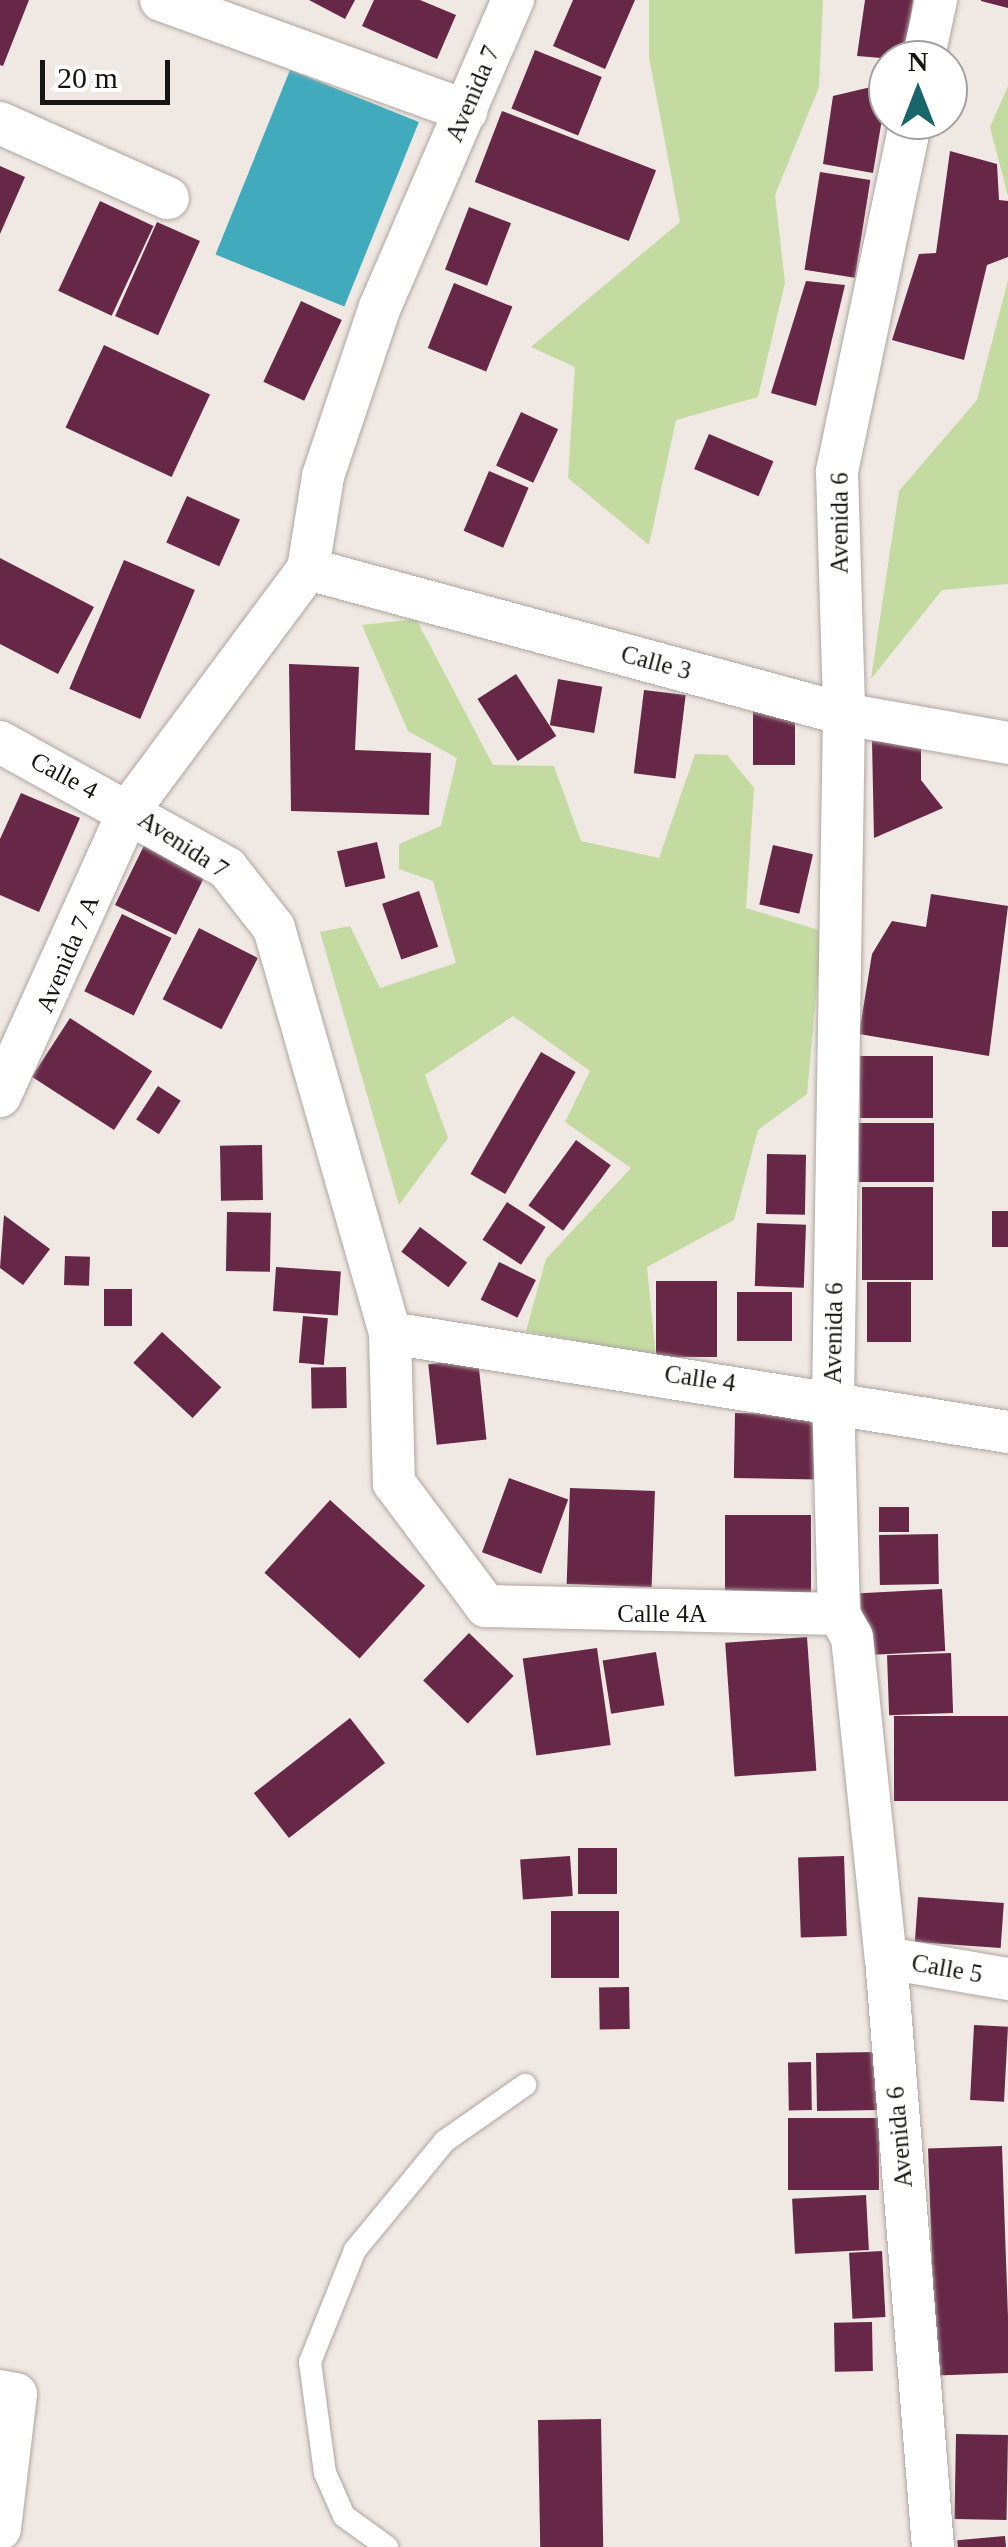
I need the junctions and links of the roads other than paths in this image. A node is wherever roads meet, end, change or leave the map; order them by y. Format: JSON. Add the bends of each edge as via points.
{"nodes":[{"id":1,"x":162,"y":0,"type":"edge"},
{"id":2,"x":512,"y":0,"type":"edge"},
{"id":3,"x":936,"y":0,"type":"edge"},
{"id":4,"x":927,"y":40,"type":"edge"},
{"id":5,"x":466,"y":111,"type":"junction"},
{"id":6,"x":0,"y":123,"type":"edge"},
{"id":7,"x":906,"y":140,"type":"edge"},
{"id":8,"x":168,"y":198,"type":"dead end"},
{"id":9,"x":308,"y":569,"type":"junction"},
{"id":10,"x":844,"y":714,"type":"junction"},
{"id":11,"x":0,"y":742,"type":"edge"},
{"id":12,"x":1008,"y":742,"type":"edge"},
{"id":13,"x":128,"y":810,"type":"junction"},
{"id":14,"x":0,"y":1096,"type":"edge"},
{"id":15,"x":390,"y":1333,"type":"junction"},
{"id":16,"x":832,"y":1398,"type":"junction"},
{"id":17,"x":1008,"y":1432,"type":"edge"},
{"id":18,"x":486,"y":1606,"type":"joint"},
{"id":19,"x":839,"y":1614,"type":"junction"},
{"id":20,"x":886,"y":1958,"type":"junction"},
{"id":21,"x":1008,"y":1979,"type":"edge"},
{"id":22,"x":525,"y":2085,"type":"dead end"},
{"id":23,"x":8,"y":2393,"type":"edge"},
{"id":24,"x":0,"y":2528,"type":"edge"},
{"id":25,"x":386,"y":2547,"type":"edge"},
{"id":26,"x":933,"y":2547,"type":"edge"}],
"edges":[{"from":1,"to":5,"type":"street"},
{"from":2,"to":5,"type":"street","name":"Avenida 7"},
{"from":3,"to":4,"type":"street"},
{"from":5,"to":9,"type":"street","name":"Avenida 7","via":[[380,308],[323,476]]},
{"from":6,"to":8,"type":"street"},
{"from":7,"to":10,"type":"street","name":"Avenida 6","via":[[837,471]]},
{"from":9,"to":10,"type":"street","name":"Calle 3"},
{"from":9,"to":13,"type":"street","name":"Avenida 7"},
{"from":10,"to":12,"type":"street","name":"Calle 3"},
{"from":10,"to":16,"type":"street","name":"Avenida 6"},
{"from":11,"to":13,"type":"street","name":"Calle 4"},
{"from":13,"to":14,"type":"street","name":"Avenida 7 A"},
{"from":13,"to":15,"type":"street","name":"Avenida 7","via":[[227,868],[274,928]]},
{"from":15,"to":16,"type":"street","name":"Calle 4"},
{"from":15,"to":18,"type":"street","name":"Avenida 7","via":[[394,1483]]},
{"from":16,"to":17,"type":"street","name":"Calle 4"},
{"from":16,"to":19,"type":"street","name":"Avenida 6"},
{"from":18,"to":19,"type":"street","name":"Calle 4A"},
{"from":19,"to":20,"type":"street","name":"Avenida 6","via":[[852,1637]]},
{"from":20,"to":21,"type":"street","name":"Calle 5"},
{"from":20,"to":26,"type":"street","name":"Avenida 6"},
{"from":22,"to":25,"type":"lane","via":[[445,2142],[355,2250],[310,2362],[325,2473],[344,2516]]},
{"from":23,"to":24,"type":"street"}]}
